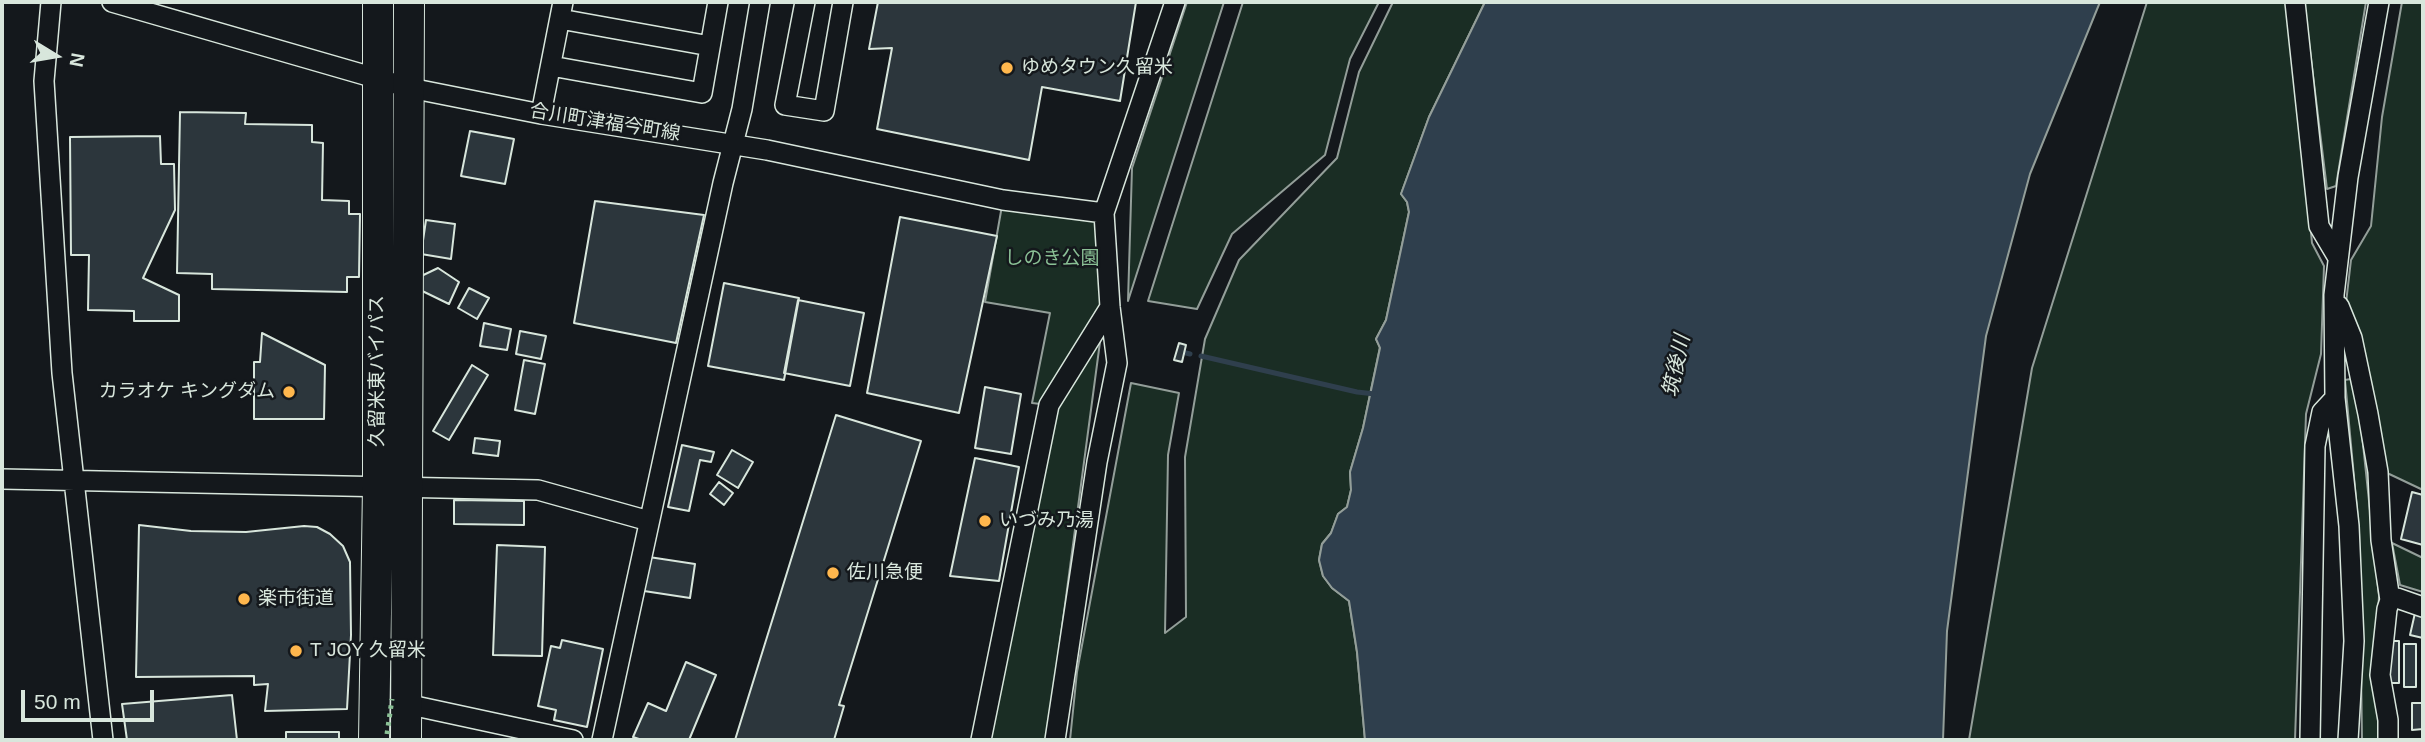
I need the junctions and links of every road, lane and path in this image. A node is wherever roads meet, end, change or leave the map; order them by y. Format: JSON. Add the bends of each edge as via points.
{"nodes":[{"id":1,"x":51,"y":2,"type":"edge"},
{"id":2,"x":112,"y":2,"type":"edge"},
{"id":3,"x":378,"y":2,"type":"edge"},
{"id":4,"x":409,"y":2,"type":"edge"},
{"id":5,"x":714,"y":2,"type":"edge"},
{"id":6,"x":760,"y":2,"type":"edge"},
{"id":7,"x":805,"y":2,"type":"edge"},
{"id":8,"x":843,"y":2,"type":"edge"},
{"id":9,"x":1175,"y":2,"type":"edge"},
{"id":10,"x":2295,"y":2,"type":"edge"},
{"id":11,"x":2379,"y":2,"type":"edge"},
{"id":12,"x":562,"y":10,"type":"edge"},
{"id":13,"x":710,"y":46,"type":"junction"},
{"id":14,"x":551,"y":66,"type":"junction"},
{"id":15,"x":380,"y":78,"type":"junction"},
{"id":16,"x":410,"y":88,"type":"junction"},
{"id":17,"x":541,"y":114,"type":"junction"},
{"id":18,"x":733,"y":145,"type":"junction"},
{"id":19,"x":1104,"y":212,"type":"junction"},
{"id":20,"x":2338,"y":258,"type":"junction"},
{"id":21,"x":2334,"y":295,"type":"junction"},
{"id":22,"x":1110,"y":307,"type":"junction"},
{"id":23,"x":2335,"y":398,"type":"junction"},
{"id":24,"x":2,"y":479,"type":"edge"},
{"id":25,"x":73,"y":481,"type":"junction"},
{"id":26,"x":393,"y":486,"type":"junction"},
{"id":27,"x":649,"y":521,"type":"junction"},
{"id":28,"x":2390,"y":600,"type":"junction"},
{"id":29,"x":2423,"y":607,"type":"edge"},
{"id":30,"x":406,"y":704,"type":"junction"},
{"id":31,"x":2349,"y":737,"type":"edge"},
{"id":32,"x":103,"y":740,"type":"edge"},
{"id":33,"x":374,"y":740,"type":"edge"},
{"id":34,"x":406,"y":740,"type":"edge"},
{"id":35,"x":573,"y":740,"type":"edge"},
{"id":36,"x":602,"y":740,"type":"edge"},
{"id":37,"x":981,"y":740,"type":"edge"},
{"id":38,"x":1055,"y":740,"type":"edge"},
{"id":39,"x":2310,"y":740,"type":"edge"},
{"id":40,"x":2388,"y":740,"type":"edge"}],
"edges":[{"from":1,"to":25,"type":"street","via":[[44,81]]},
{"from":2,"to":15,"type":"street","name":"合川町津福今町線"},
{"from":3,"to":15,"type":"highway","name":"久留米東バイパス"},
{"from":4,"to":16,"type":"highway","name":"久留米東バイパス"},
{"from":5,"to":13,"type":"street"},
{"from":6,"to":18,"type":"street"},
{"from":7,"to":8,"type":"street","via":[[785,105],[824,111]]},
{"from":9,"to":19,"type":"street"},
{"from":10,"to":20,"type":"street","via":[[2319,226]]},
{"from":11,"to":20,"type":"street"},
{"from":12,"to":13,"type":"street"},
{"from":12,"to":14,"type":"street"},
{"from":13,"to":14,"type":"street","via":[[702,93]]},
{"from":14,"to":17,"type":"street"},
{"from":15,"to":16,"type":"street","name":"合川町津福今町線"},
{"from":15,"to":26,"type":"highway","name":"久留米東バイパス"},
{"from":16,"to":17,"type":"street","name":"合川町津福今町線"},
{"from":16,"to":26,"type":"highway","name":"久留米東バイパス"},
{"from":17,"to":18,"type":"street","name":"合川町津福今町線"},
{"from":18,"to":19,"type":"street","name":"合川町津福今町線","via":[[1003,200]]},
{"from":18,"to":27,"type":"street"},
{"from":19,"to":22,"type":"street"},
{"from":20,"to":21,"type":"street"},
{"from":21,"to":23,"type":"street"},
{"from":21,"to":28,"type":"street","via":[[2351,338],[2368,414]]},
{"from":22,"to":37,"type":"street","via":[[1049,405]]},
{"from":22,"to":38,"type":"street","via":[[1117,363],[1097,462]]},
{"from":23,"to":31,"type":"street","via":[[2349,526],[2354,641]]},
{"from":23,"to":39,"type":"street","via":[[2322,412],[2315,446]]},
{"from":24,"to":25,"type":"street"},
{"from":25,"to":26,"type":"street"},
{"from":25,"to":32,"type":"street"},
{"from":26,"to":27,"type":"street","via":[[538,491]]},
{"from":26,"to":30,"type":"highway","name":"久留米東バイパス"},
{"from":26,"to":33,"type":"highway","name":"久留米東バイパス"},
{"from":27,"to":36,"type":"street"},
{"from":28,"to":29,"type":"street"},
{"from":28,"to":40,"type":"street","via":[[2380,675]]},
{"from":30,"to":34,"type":"highway","name":"久留米東バイパス"},
{"from":30,"to":35,"type":"street"}]}
